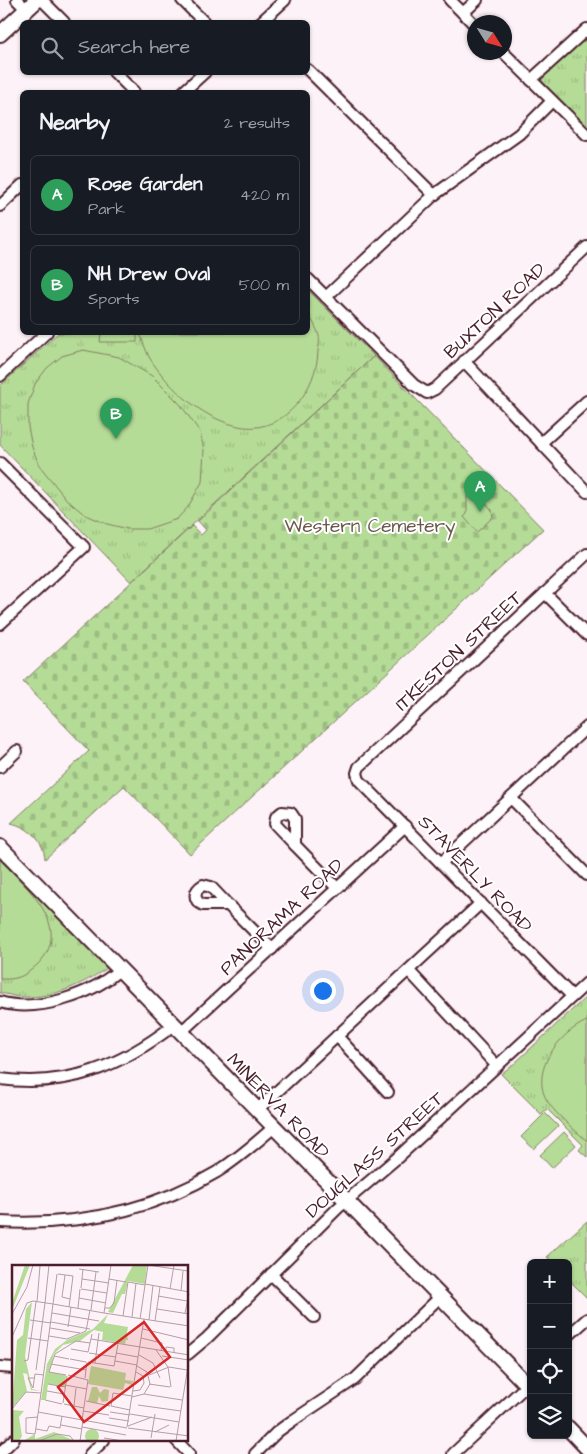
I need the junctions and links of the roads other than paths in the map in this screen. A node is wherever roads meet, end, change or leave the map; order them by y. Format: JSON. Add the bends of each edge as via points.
{"nodes":[{"id":1,"x":16,"y":0,"type":"edge"},
{"id":2,"x":37,"y":0,"type":"edge"},
{"id":3,"x":42,"y":0,"type":"edge"},
{"id":4,"x":182,"y":0,"type":"edge"},
{"id":5,"x":285,"y":0,"type":"edge"},
{"id":6,"x":450,"y":0,"type":"edge"},
{"id":7,"x":477,"y":0,"type":"edge"},
{"id":8,"x":27,"y":10,"type":"junction"},
{"id":9,"x":463,"y":13,"type":"junction"},
{"id":10,"x":467,"y":17,"type":"edge"},
{"id":11,"x":62,"y":20,"type":"edge"},
{"id":12,"x":202,"y":20,"type":"edge"},
{"id":13,"x":263,"y":20,"type":"edge"},
{"id":14,"x":587,"y":29,"type":"edge"},
{"id":15,"x":0,"y":34,"type":"edge"},
{"id":16,"x":511,"y":60,"type":"edge"},
{"id":17,"x":310,"y":72,"type":"edge"},
{"id":18,"x":116,"y":75,"type":"edge"},
{"id":19,"x":202,"y":75,"type":"edge"},
{"id":20,"x":531,"y":80,"type":"junction"},
{"id":21,"x":127,"y":90,"type":"edge"},
{"id":22,"x":185,"y":90,"type":"edge"},
{"id":23,"x":552,"y":101,"type":"junction"},
{"id":24,"x":587,"y":135,"type":"edge"},
{"id":25,"x":20,"y":187,"type":"edge"},
{"id":26,"x":434,"y":195,"type":"junction"},
{"id":27,"x":0,"y":206,"type":"edge"},
{"id":28,"x":587,"y":247,"type":"edge"},
{"id":29,"x":310,"y":281,"type":"edge"},
{"id":30,"x":326,"y":297,"type":"junction"},
{"id":31,"x":44,"y":335,"type":"edge"},
{"id":32,"x":464,"y":361,"type":"junction"},
{"id":33,"x":0,"y":376,"type":"edge"},
{"id":34,"x":587,"y":401,"type":"edge"},
{"id":35,"x":542,"y":443,"type":"junction"},
{"id":36,"x":0,"y":464,"type":"edge"},
{"id":37,"x":587,"y":492,"type":"edge"},
{"id":38,"x":587,"y":554,"type":"edge"},
{"id":39,"x":545,"y":593,"type":"junction"},
{"id":40,"x":0,"y":624,"type":"edge"},
{"id":41,"x":587,"y":635,"type":"edge"},
{"id":42,"x":587,"y":727,"type":"edge"},
{"id":43,"x":17,"y":751,"type":"dead end"},
{"id":44,"x":0,"y":767,"type":"edge"},
{"id":45,"x":356,"y":773,"type":"joint"},
{"id":46,"x":511,"y":798,"type":"junction"},
{"id":47,"x":405,"y":826,"type":"junction"},
{"id":48,"x":295,"y":845,"type":"dead end"},
{"id":49,"x":0,"y":846,"type":"edge"},
{"id":50,"x":441,"y":863,"type":"junction"},
{"id":51,"x":587,"y":875,"type":"edge"},
{"id":52,"x":337,"y":888,"type":"junction"},
{"id":53,"x":481,"y":903,"type":"junction"},
{"id":54,"x":228,"y":905,"type":"dead end"},
{"id":55,"x":272,"y":949,"type":"junction"},
{"id":56,"x":120,"y":969,"type":"junction"},
{"id":57,"x":409,"y":971,"type":"junction"},
{"id":58,"x":587,"y":983,"type":"edge"},
{"id":59,"x":572,"y":996,"type":"junction"},
{"id":60,"x":0,"y":1002,"type":"edge"},
{"id":61,"x":178,"y":1028,"type":"junction"},
{"id":62,"x":336,"y":1036,"type":"junction"},
{"id":63,"x":497,"y":1066,"type":"junction"},
{"id":64,"x":0,"y":1079,"type":"edge"},
{"id":65,"x":388,"y":1092,"type":"dead end"},
{"id":66,"x":257,"y":1110,"type":"junction"},
{"id":67,"x":274,"y":1127,"type":"junction"},
{"id":68,"x":347,"y":1201,"type":"junction"},
{"id":69,"x":0,"y":1222,"type":"edge"},
{"id":70,"x":271,"y":1274,"type":"junction"},
{"id":71,"x":440,"y":1297,"type":"junction"},
{"id":72,"x":314,"y":1317,"type":"dead end"},
{"id":73,"x":587,"y":1319,"type":"edge"},
{"id":74,"x":572,"y":1332,"type":"edge"},
{"id":75,"x":189,"y":1353,"type":"edge"},
{"id":76,"x":527,"y":1381,"type":"edge"},
{"id":77,"x":527,"y":1383,"type":"edge"},
{"id":78,"x":572,"y":1432,"type":"edge"},
{"id":79,"x":12,"y":1441,"type":"edge"},
{"id":80,"x":102,"y":1442,"type":"edge"},
{"id":81,"x":178,"y":1442,"type":"edge"},
{"id":82,"x":587,"y":1448,"type":"edge"},
{"id":83,"x":94,"y":1452,"type":"edge"},
{"id":84,"x":0,"y":1453,"type":"edge"},
{"id":85,"x":189,"y":1454,"type":"edge"},
{"id":86,"x":255,"y":1454,"type":"edge"},
{"id":87,"x":453,"y":1454,"type":"edge"}],
"edges":[{"from":1,"to":8,"type":"street"},
{"from":2,"to":8,"type":"street"},
{"from":3,"to":11,"type":"street"},
{"from":4,"to":12,"type":"street"},
{"from":5,"to":13,"type":"street"},
{"from":6,"to":9,"type":"street"},
{"from":7,"to":9,"type":"street"},
{"from":8,"to":15,"type":"street"},
{"from":9,"to":10,"type":"street"},
{"from":14,"to":20,"type":"street"},
{"from":16,"to":20,"type":"street"},
{"from":17,"to":26,"type":"street"},
{"from":18,"to":21,"type":"street"},
{"from":19,"to":22,"type":"street"},
{"from":20,"to":23,"type":"street"},
{"from":23,"to":24,"type":"street"},
{"from":23,"to":26,"type":"street","via":[[519,134]]},
{"from":25,"to":27,"type":"street"},
{"from":26,"to":30,"type":"street"},
{"from":28,"to":32,"type":"street","name":"BUXTON ROAD"},
{"from":29,"to":30,"type":"street"},
{"from":30,"to":32,"type":"street","name":"BUXTON ROAD","via":[[414,385],[427,393]]},
{"from":31,"to":33,"type":"street"},
{"from":32,"to":35,"type":"street"},
{"from":34,"to":35,"type":"street"},
{"from":35,"to":37,"type":"street"},
{"from":36,"to":40,"type":"street","via":[[84,547]]},
{"from":38,"to":39,"type":"street","name":"ITKESTON STREET"},
{"from":39,"to":41,"type":"street"},
{"from":39,"to":45,"type":"street","name":"ITKESTON STREET"},
{"from":42,"to":46,"type":"street"},
{"from":43,"to":44,"type":"street"},
{"from":45,"to":47,"type":"street","name":"STAVERLY ROAD","via":[[359,780]]},
{"from":46,"to":50,"type":"street"},
{"from":46,"to":51,"type":"street"},
{"from":47,"to":50,"type":"street","name":"STAVERLY ROAD"},
{"from":47,"to":52,"type":"street","name":"PANORAMA ROAD"},
{"from":48,"to":52,"type":"street"},
{"from":49,"to":56,"type":"street","name":"MINERVA ROAD"},
{"from":50,"to":53,"type":"street","name":"STAVERLY ROAD"},
{"from":52,"to":55,"type":"street","name":"PANORAMA ROAD"},
{"from":53,"to":57,"type":"street"},
{"from":53,"to":59,"type":"street","name":"STAVERLY ROAD"},
{"from":54,"to":55,"type":"street"},
{"from":55,"to":61,"type":"street","name":"PANORAMA ROAD"},
{"from":56,"to":60,"type":"street","via":[[94,988],[47,1003],[24,1006]]},
{"from":56,"to":61,"type":"street","name":"MINERVA ROAD"},
{"from":57,"to":62,"type":"street"},
{"from":57,"to":63,"type":"street"},
{"from":58,"to":59,"type":"street","name":"DOUGLASS STREET"},
{"from":59,"to":63,"type":"street","name":"DOUGLASS STREET"},
{"from":61,"to":64,"type":"street","name":"PANORAMA ROAD","via":[[96,1071],[50,1080]]},
{"from":61,"to":66,"type":"street","name":"MINERVA ROAD"},
{"from":62,"to":65,"type":"street"},
{"from":62,"to":66,"type":"street"},
{"from":63,"to":68,"type":"street","name":"DOUGLASS STREET"},
{"from":66,"to":67,"type":"street","name":"MINERVA ROAD"},
{"from":67,"to":68,"type":"street","name":"MINERVA ROAD"},
{"from":67,"to":69,"type":"street","via":[[218,1171],[147,1204],[85,1220],[32,1224]]},
{"from":68,"to":70,"type":"street","name":"DOUGLASS STREET"},
{"from":68,"to":71,"type":"street","name":"MINERVA ROAD"},
{"from":70,"to":72,"type":"street"},
{"from":70,"to":75,"type":"street","name":"DOUGLASS STREET"},
{"from":71,"to":76,"type":"street","name":"MINERVA ROAD"},
{"from":71,"to":86,"type":"street","via":[[355,1379],[292,1420]]},
{"from":73,"to":74,"type":"street"},
{"from":77,"to":87,"type":"street"},
{"from":78,"to":82,"type":"street"},
{"from":79,"to":84,"type":"street"},
{"from":80,"to":83,"type":"street"},
{"from":81,"to":85,"type":"street"}]}
